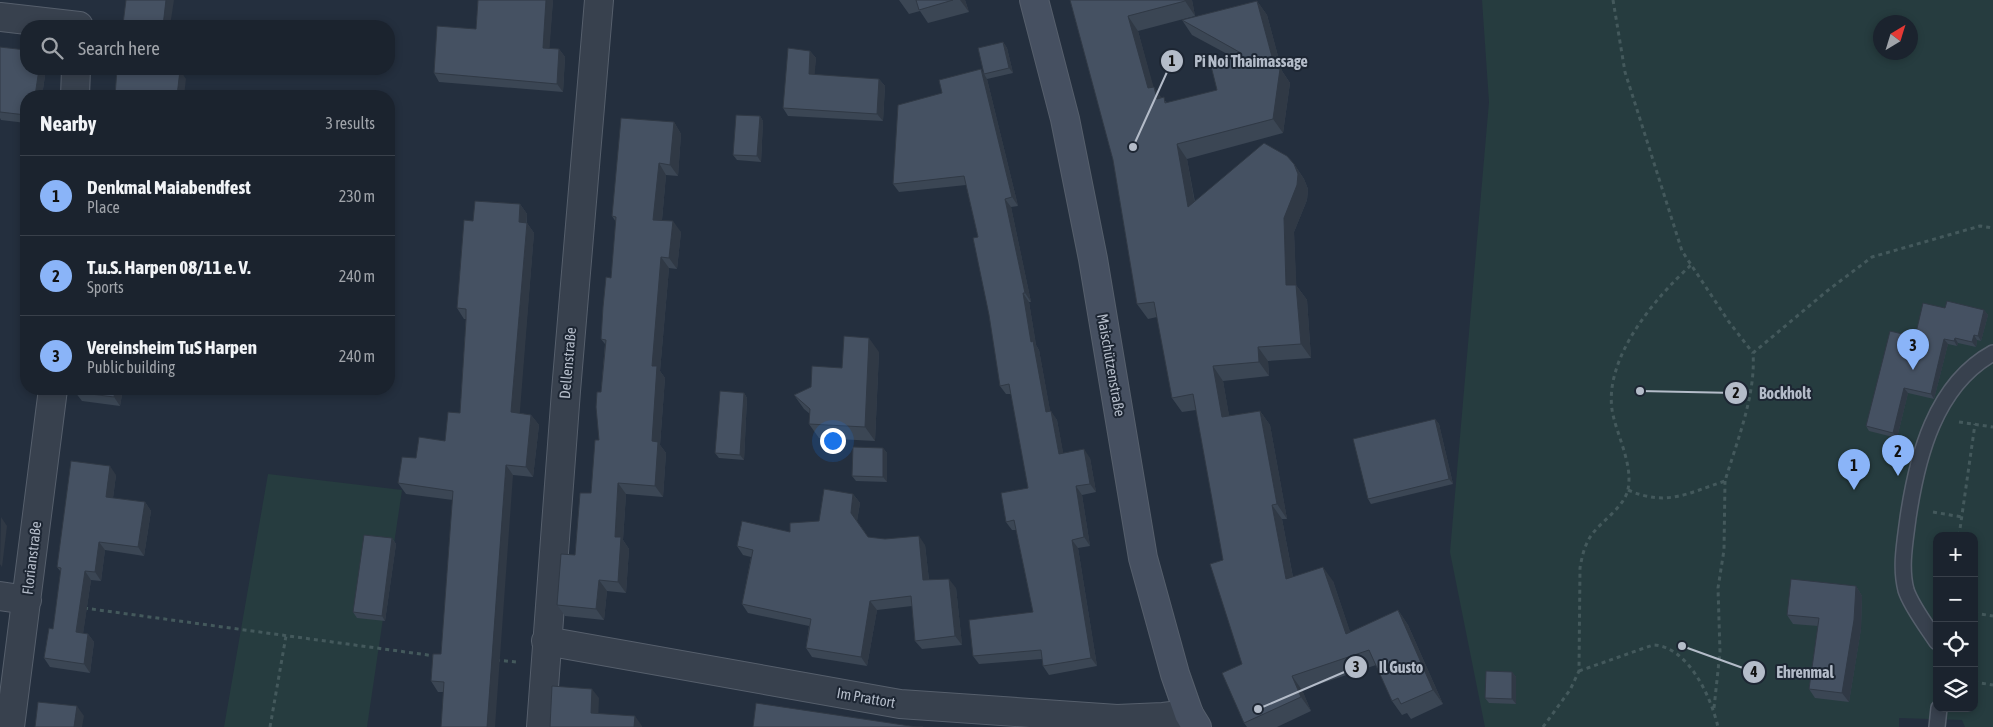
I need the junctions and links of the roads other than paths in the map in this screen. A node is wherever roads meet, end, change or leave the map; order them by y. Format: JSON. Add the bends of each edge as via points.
{"nodes":[{"id":1,"x":599,"y":0,"type":"edge"},
{"id":2,"x":1034,"y":0,"type":"edge"},
{"id":3,"x":32,"y":9,"type":"edge"},
{"id":4,"x":0,"y":17,"type":"edge"},
{"id":5,"x":62,"y":20,"type":"edge"},
{"id":6,"x":76,"y":75,"type":"edge"},
{"id":7,"x":75,"y":90,"type":"edge"},
{"id":8,"x":1993,"y":353,"type":"edge"},
{"id":9,"x":51,"y":395,"type":"edge"},
{"id":10,"x":0,"y":596,"type":"edge"},
{"id":11,"x":27,"y":600,"type":"junction"},
{"id":12,"x":1933,"y":635,"type":"edge"},
{"id":13,"x":546,"y":653,"type":"junction"},
{"id":14,"x":1939,"y":712,"type":"edge"},
{"id":15,"x":1193,"y":720,"type":"edge"},
{"id":16,"x":10,"y":727,"type":"edge"},
{"id":17,"x":541,"y":727,"type":"edge"},
{"id":18,"x":1937,"y":727,"type":"edge"}],
"edges":[{"from":1,"to":13,"type":"street","name":"Dellenstraße"},
{"from":2,"to":15,"type":"street","name":"Maischützenstraße","via":[[1065,119],[1093,259],[1143,558],[1175,674]]},
{"from":3,"to":4,"type":"street"},
{"from":3,"to":5,"type":"street"},
{"from":6,"to":7,"type":"street"},
{"from":8,"to":12,"type":"lane","via":[[1974,363],[1948,395],[1924,444],[1910,509],[1903,565],[1907,591]]},
{"from":9,"to":11,"type":"street","name":"Florianstraße"},
{"from":10,"to":11,"type":"street"},
{"from":11,"to":16,"type":"street","name":"Florianstraße"},
{"from":13,"to":15,"type":"street","name":"Im Prattort","via":[[900,704]]},
{"from":13,"to":17,"type":"street","name":"Dellenstraße"},
{"from":14,"to":18,"type":"lane"}]}
